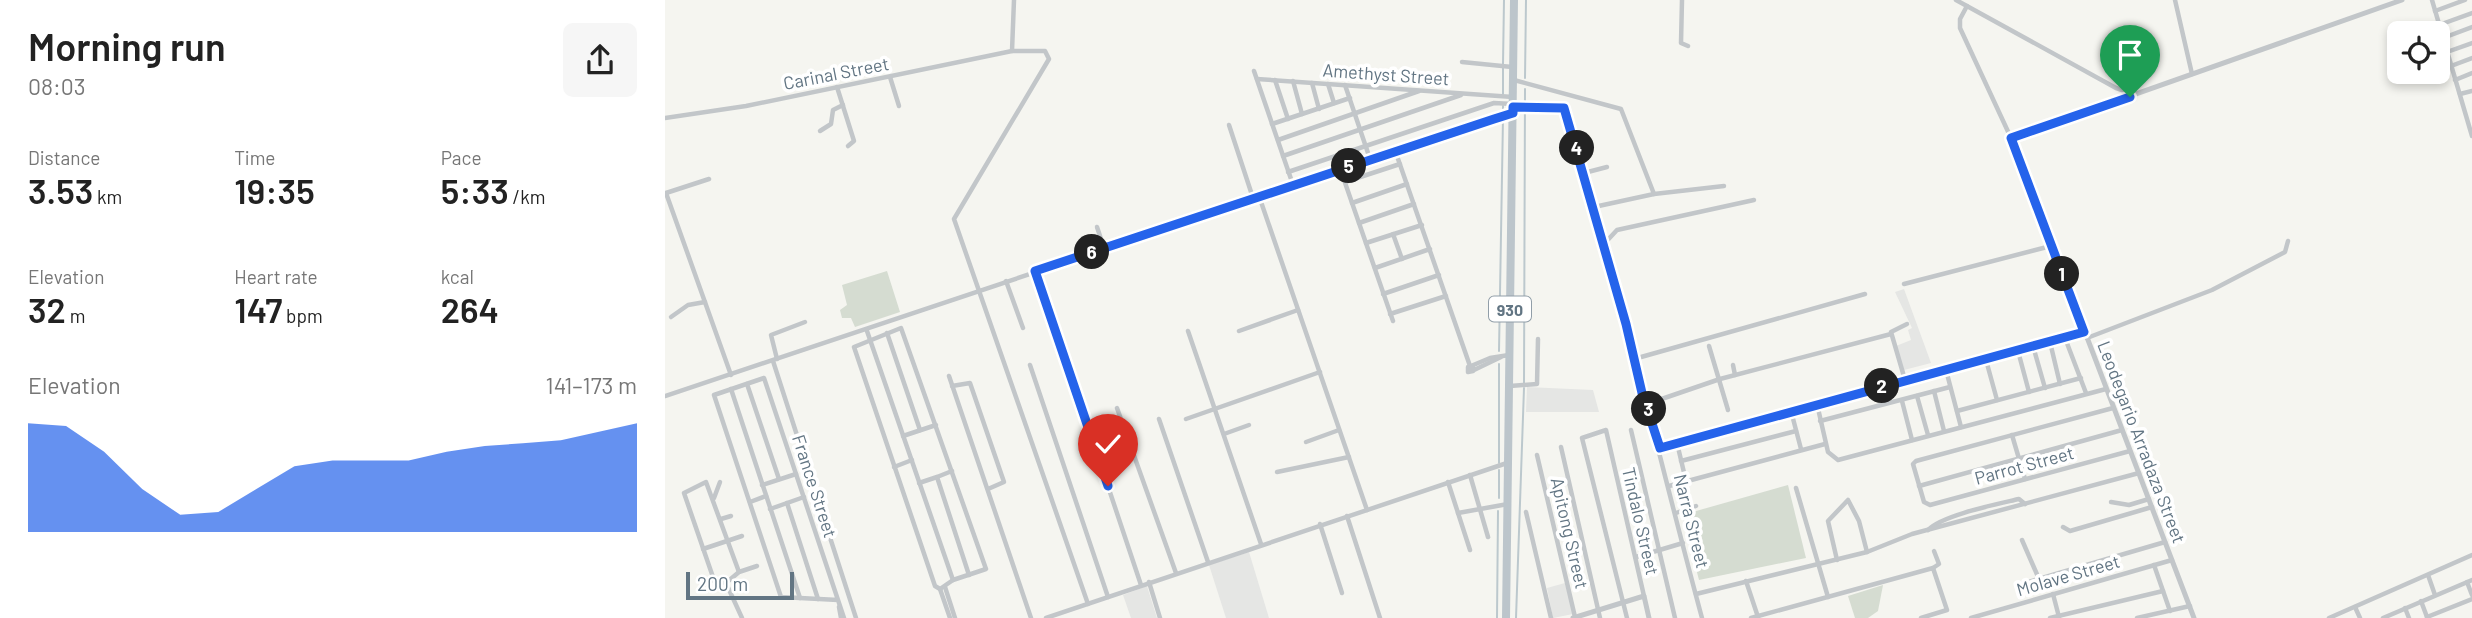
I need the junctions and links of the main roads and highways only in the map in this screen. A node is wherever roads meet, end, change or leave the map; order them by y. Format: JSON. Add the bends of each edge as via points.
{"nodes":[{"id":1,"x":1514,"y":0,"type":"edge"},
{"id":2,"x":1506,"y":618,"type":"edge"}],
"edges":[{"from":1,"to":2,"type":"main road","number":"930"}]}
